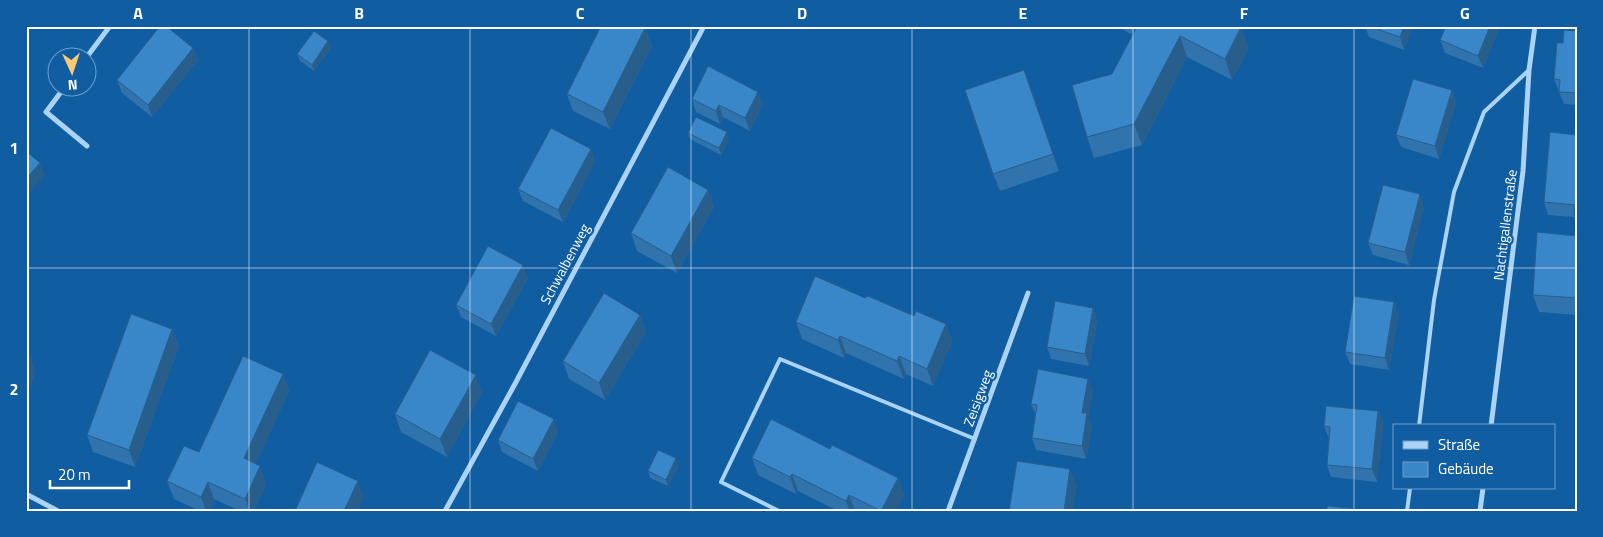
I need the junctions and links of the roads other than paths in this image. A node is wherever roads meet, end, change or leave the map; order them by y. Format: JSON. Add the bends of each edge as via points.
{"nodes":[{"id":1,"x":110,"y":26,"type":"edge"},
{"id":2,"x":704,"y":26,"type":"edge"},
{"id":3,"x":1535,"y":26,"type":"edge"},
{"id":4,"x":94,"y":48,"type":"edge"},
{"id":5,"x":1529,"y":70,"type":"junction"},
{"id":6,"x":56,"y":98,"type":"edge"},
{"id":7,"x":87,"y":146,"type":"dead end"},
{"id":8,"x":1028,"y":294,"type":"dead end"},
{"id":9,"x":1419,"y":424,"type":"edge"},
{"id":10,"x":1491,"y":424,"type":"edge"},
{"id":11,"x":975,"y":438,"type":"junction"},
{"id":12,"x":1410,"y":490,"type":"edge"},
{"id":13,"x":1483,"y":490,"type":"edge"},
{"id":14,"x":26,"y":494,"type":"edge"},
{"id":15,"x":58,"y":511,"type":"edge"},
{"id":16,"x":445,"y":511,"type":"edge"},
{"id":17,"x":779,"y":511,"type":"edge"},
{"id":18,"x":948,"y":511,"type":"edge"},
{"id":19,"x":1407,"y":511,"type":"edge"},
{"id":20,"x":1480,"y":511,"type":"edge"}],
"edges":[{"from":1,"to":4,"type":"street"},
{"from":2,"to":16,"type":"street","name":"Schwalbenweg"},
{"from":3,"to":5,"type":"street","name":"Nachtigallenstraße"},
{"from":5,"to":9,"type":"lane","via":[[1484,112],[1454,192],[1434,300]]},
{"from":5,"to":10,"type":"street","name":"Nachtigallenstraße","via":[[1523,171]]},
{"from":6,"to":7,"type":"street","via":[[46,112]]},
{"from":8,"to":11,"type":"street","name":"Zeisigweg"},
{"from":11,"to":17,"type":"lane","via":[[780,359],[721,482]]},
{"from":11,"to":18,"type":"street","name":"Zeisigweg"},
{"from":12,"to":19,"type":"lane"},
{"from":13,"to":20,"type":"street"},
{"from":14,"to":15,"type":"street"}]}
